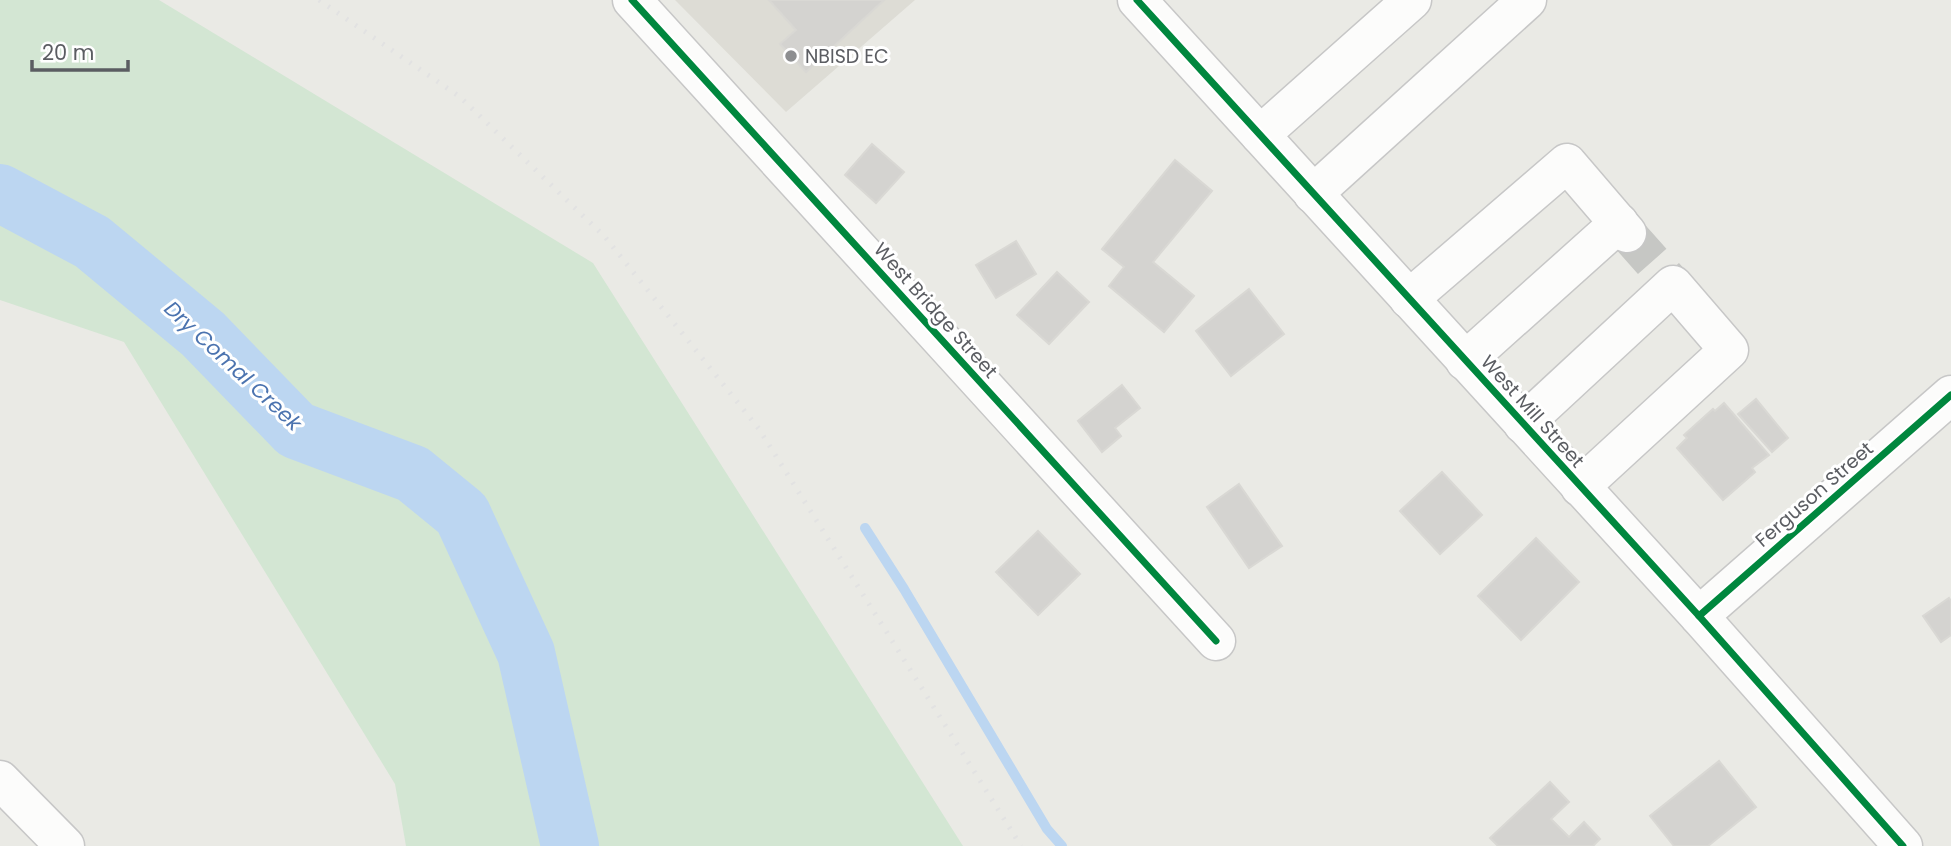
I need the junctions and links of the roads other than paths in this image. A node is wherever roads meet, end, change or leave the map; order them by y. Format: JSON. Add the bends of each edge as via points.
{"nodes":[{"id":1,"x":632,"y":0,"type":"edge"},
{"id":2,"x":1137,"y":0,"type":"edge"},
{"id":3,"x":1412,"y":0,"type":"edge"},
{"id":4,"x":1527,"y":0,"type":"edge"},
{"id":5,"x":1260,"y":135,"type":"junction"},
{"id":6,"x":1313,"y":194,"type":"junction"},
{"id":7,"x":1409,"y":299,"type":"junction"},
{"id":8,"x":1465,"y":360,"type":"junction"},
{"id":9,"x":1951,"y":396,"type":"edge"},
{"id":10,"x":1523,"y":424,"type":"junction"},
{"id":11,"x":1580,"y":487,"type":"junction"},
{"id":12,"x":1699,"y":617,"type":"junction"},
{"id":13,"x":1216,"y":641,"type":"dead end"},
{"id":14,"x":0,"y":780,"type":"edge"},
{"id":15,"x":65,"y":846,"type":"edge"},
{"id":16,"x":1903,"y":846,"type":"edge"}],
"edges":[{"from":1,"to":13,"type":"street","name":"West Bridge Street"},
{"from":2,"to":5,"type":"street","name":"West Mill Street"},
{"from":3,"to":5,"type":"street"},
{"from":4,"to":6,"type":"street"},
{"from":5,"to":6,"type":"street","name":"West Mill Street"},
{"from":6,"to":7,"type":"street","name":"West Mill Street"},
{"from":7,"to":8,"type":"street","name":"West Mill Street"},
{"from":7,"to":8,"type":"street","via":[[1567,163],[1623,228]]},
{"from":8,"to":10,"type":"street","name":"West Mill Street"},
{"from":9,"to":12,"type":"street","name":"Ferguson Street"},
{"from":10,"to":11,"type":"street","name":"West Mill Street"},
{"from":10,"to":11,"type":"street","via":[[1673,285],[1729,350]]},
{"from":11,"to":12,"type":"street","name":"West Mill Street"},
{"from":12,"to":16,"type":"street","name":"West Mill Street"},
{"from":14,"to":15,"type":"street"}]}
